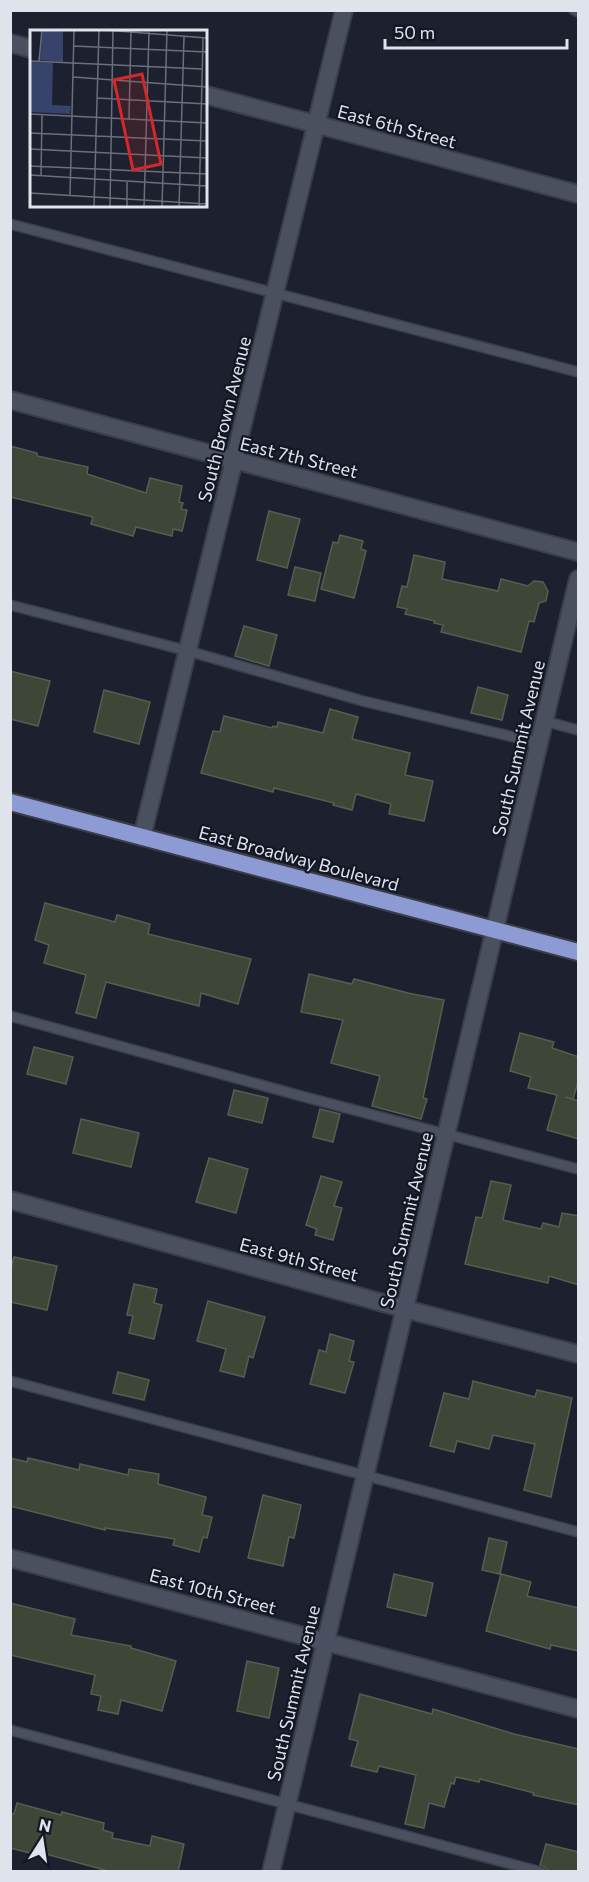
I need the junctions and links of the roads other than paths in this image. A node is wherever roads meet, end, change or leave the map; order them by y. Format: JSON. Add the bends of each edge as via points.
{"nodes":[{"id":1,"x":344,"y":10,"type":"edge"},
{"id":2,"x":574,"y":10,"type":"edge"},
{"id":3,"x":579,"y":12,"type":"edge"},
{"id":4,"x":10,"y":44,"type":"edge"},
{"id":5,"x":30,"y":49,"type":"edge"},
{"id":6,"x":207,"y":95,"type":"edge"},
{"id":7,"x":316,"y":125,"type":"junction"},
{"id":8,"x":579,"y":194,"type":"edge"},
{"id":9,"x":10,"y":224,"type":"edge"},
{"id":10,"x":275,"y":292,"type":"junction"},
{"id":11,"x":579,"y":372,"type":"edge"},
{"id":12,"x":10,"y":400,"type":"edge"},
{"id":13,"x":234,"y":460,"type":"junction"},
{"id":14,"x":579,"y":552,"type":"edge"},
{"id":15,"x":579,"y":579,"type":"edge"},
{"id":16,"x":10,"y":604,"type":"edge"},
{"id":17,"x":188,"y":651,"type":"junction"},
{"id":18,"x":544,"y":721,"type":"junction"},
{"id":19,"x":579,"y":730,"type":"edge"},
{"id":20,"x":539,"y":743,"type":"junction"},
{"id":21,"x":10,"y":802,"type":"edge"},
{"id":22,"x":142,"y":837,"type":"junction"},
{"id":23,"x":495,"y":930,"type":"junction"},
{"id":24,"x":579,"y":952,"type":"edge"},
{"id":25,"x":10,"y":1016,"type":"edge"},
{"id":26,"x":446,"y":1135,"type":"junction"},
{"id":27,"x":579,"y":1169,"type":"edge"},
{"id":28,"x":10,"y":1200,"type":"edge"},
{"id":29,"x":405,"y":1309,"type":"junction"},
{"id":30,"x":579,"y":1354,"type":"edge"},
{"id":31,"x":10,"y":1381,"type":"edge"},
{"id":32,"x":365,"y":1475,"type":"junction"},
{"id":33,"x":579,"y":1532,"type":"edge"},
{"id":34,"x":10,"y":1558,"type":"edge"},
{"id":35,"x":326,"y":1641,"type":"junction"},
{"id":36,"x":579,"y":1708,"type":"edge"},
{"id":37,"x":10,"y":1730,"type":"edge"},
{"id":38,"x":287,"y":1804,"type":"junction"},
{"id":39,"x":271,"y":1872,"type":"edge"},
{"id":40,"x":541,"y":1872,"type":"edge"}],
"edges":[{"from":1,"to":7,"type":"street","name":"South Brown Avenue"},
{"from":2,"to":3,"type":"lane"},
{"from":4,"to":5,"type":"street"},
{"from":6,"to":7,"type":"street","name":"East 6th Street"},
{"from":7,"to":8,"type":"street","name":"East 6th Street"},
{"from":7,"to":10,"type":"street","name":"South Brown Avenue"},
{"from":9,"to":10,"type":"lane"},
{"from":10,"to":11,"type":"lane"},
{"from":10,"to":13,"type":"street","name":"South Brown Avenue"},
{"from":12,"to":13,"type":"street","name":"East 7th Street"},
{"from":13,"to":14,"type":"street","name":"East 7th Street"},
{"from":13,"to":17,"type":"street","name":"South Brown Avenue"},
{"from":15,"to":18,"type":"street","name":"South Summit Avenue"},
{"from":16,"to":17,"type":"lane"},
{"from":17,"to":20,"type":"lane","via":[[363,701]]},
{"from":17,"to":22,"type":"street","name":"South Brown Avenue"},
{"from":18,"to":19,"type":"lane"},
{"from":18,"to":20,"type":"street","name":"South Summit Avenue"},
{"from":20,"to":23,"type":"street","name":"South Summit Avenue"},
{"from":21,"to":22,"type":"highway","name":"East Broadway Boulevard"},
{"from":22,"to":23,"type":"highway","name":"East Broadway Boulevard"},
{"from":23,"to":24,"type":"highway","name":"East Broadway Boulevard"},
{"from":23,"to":26,"type":"street","name":"South Summit Avenue"},
{"from":25,"to":26,"type":"lane"},
{"from":26,"to":27,"type":"lane"},
{"from":26,"to":29,"type":"street","name":"South Summit Avenue"},
{"from":28,"to":29,"type":"street","name":"East 9th Street"},
{"from":29,"to":30,"type":"street","name":"East 9th Street"},
{"from":29,"to":32,"type":"street","name":"South Summit Avenue"},
{"from":31,"to":32,"type":"lane"},
{"from":32,"to":33,"type":"lane"},
{"from":32,"to":35,"type":"street","name":"South Summit Avenue"},
{"from":34,"to":35,"type":"street","name":"East 10th Street"},
{"from":35,"to":36,"type":"street","name":"East 10th Street"},
{"from":35,"to":38,"type":"street","name":"South Summit Avenue"},
{"from":37,"to":38,"type":"lane"},
{"from":38,"to":39,"type":"street","name":"South Summit Avenue"},
{"from":38,"to":40,"type":"lane"}]}
